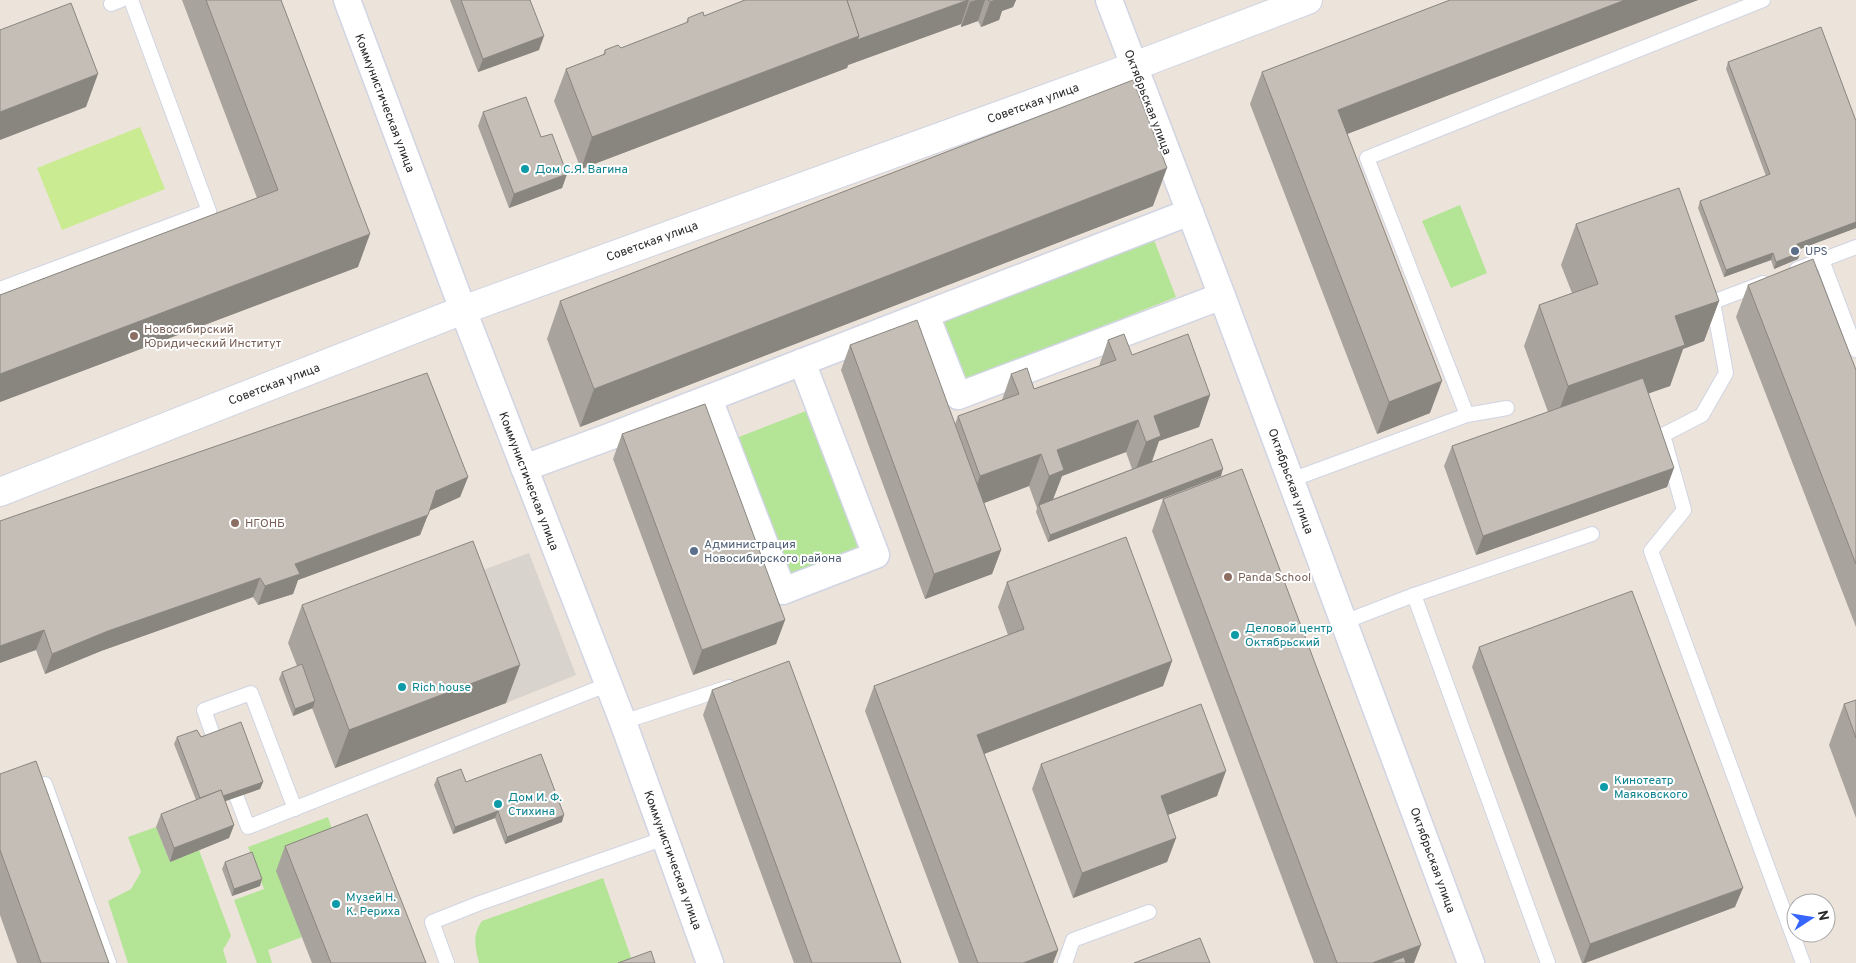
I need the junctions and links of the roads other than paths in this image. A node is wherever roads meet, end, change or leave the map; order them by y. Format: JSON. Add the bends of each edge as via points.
{"nodes":[{"id":1,"x":131,"y":0,"type":"edge"},
{"id":2,"x":347,"y":0,"type":"edge"},
{"id":3,"x":1109,"y":0,"type":"edge"},
{"id":4,"x":1308,"y":0,"type":"edge"},
{"id":5,"x":1763,"y":0,"type":"edge"},
{"id":6,"x":1134,"y":66,"type":"junction"},
{"id":7,"x":1190,"y":212,"type":"junction"},
{"id":8,"x":1856,"y":247,"type":"edge"},
{"id":9,"x":1822,"y":260,"type":"junction"},
{"id":10,"x":1706,"y":284,"type":"edge"},
{"id":11,"x":0,"y":288,"type":"edge"},
{"id":12,"x":1222,"y":296,"type":"junction"},
{"id":13,"x":1713,"y":302,"type":"junction"},
{"id":14,"x":463,"y":310,"type":"junction"},
{"id":15,"x":926,"y":315,"type":"junction"},
{"id":16,"x":1856,"y":350,"type":"edge"},
{"id":17,"x":802,"y":362,"type":"junction"},
{"id":18,"x":709,"y":398,"type":"junction"},
{"id":19,"x":1507,"y":408,"type":"dead end"},
{"id":20,"x":1467,"y":415,"type":"junction"},
{"id":21,"x":524,"y":468,"type":"junction"},
{"id":22,"x":1291,"y":480,"type":"junction"},
{"id":23,"x":0,"y":492,"type":"edge"},
{"id":24,"x":1592,"y":534,"type":"dead end"},
{"id":25,"x":1414,"y":595,"type":"junction"},
{"id":26,"x":1344,"y":622,"type":"junction"},
{"id":27,"x":609,"y":684,"type":"junction"},
{"id":28,"x":739,"y":684,"type":"edge"},
{"id":29,"x":623,"y":722,"type":"junction"},
{"id":30,"x":214,"y":738,"type":"edge"},
{"id":31,"x":45,"y":784,"type":"edge"},
{"id":32,"x":237,"y":798,"type":"edge"},
{"id":33,"x":296,"y":809,"type":"junction"},
{"id":34,"x":665,"y":838,"type":"junction"},
{"id":35,"x":1149,"y":912,"type":"dead end"},
{"id":36,"x":109,"y":963,"type":"edge"},
{"id":37,"x":447,"y":963,"type":"edge"},
{"id":38,"x":710,"y":963,"type":"edge"},
{"id":39,"x":1065,"y":963,"type":"edge"},
{"id":40,"x":1471,"y":963,"type":"edge"},
{"id":41,"x":1548,"y":963,"type":"edge"},
{"id":42,"x":1803,"y":963,"type":"edge"}],
"edges":[{"from":1,"to":11,"type":"lane","via":[[209,210]]},
{"from":2,"to":14,"type":"street","name":"Коммунистическая улица"},
{"from":3,"to":6,"type":"street","name":"Октябрьская улица"},
{"from":4,"to":6,"type":"street","name":"Советская улица"},
{"from":5,"to":20,"type":"lane","via":[[1367,158]]},
{"from":6,"to":7,"type":"street","name":"Октябрьская улица"},
{"from":6,"to":14,"type":"street","name":"Советская улица"},
{"from":7,"to":12,"type":"street","name":"Октябрьская улица"},
{"from":7,"to":15,"type":"street"},
{"from":8,"to":9,"type":"lane"},
{"from":9,"to":13,"type":"lane"},
{"from":9,"to":16,"type":"lane"},
{"from":10,"to":13,"type":"lane"},
{"from":12,"to":15,"type":"street","via":[[958,396]]},
{"from":12,"to":22,"type":"street","name":"Октябрьская улица"},
{"from":13,"to":42,"type":"lane","via":[[1726,373],[1702,415],[1663,435],[1684,510],[1651,551]]},
{"from":14,"to":21,"type":"street","name":"Коммунистическая улица"},
{"from":14,"to":23,"type":"street","name":"Советская улица"},
{"from":15,"to":17,"type":"street"},
{"from":17,"to":18,"type":"street"},
{"from":17,"to":18,"type":"street","via":[[876,555],[783,591]]},
{"from":18,"to":21,"type":"street"},
{"from":19,"to":20,"type":"lane"},
{"from":20,"to":22,"type":"lane"},
{"from":21,"to":27,"type":"street","name":"Коммунистическая улица"},
{"from":22,"to":26,"type":"street","name":"Октябрьская улица"},
{"from":24,"to":25,"type":"lane"},
{"from":25,"to":26,"type":"lane"},
{"from":25,"to":41,"type":"lane"},
{"from":26,"to":40,"type":"street","name":"Октябрьская улица"},
{"from":27,"to":29,"type":"street","name":"Коммунистическая улица"},
{"from":27,"to":33,"type":"lane"},
{"from":28,"to":29,"type":"lane"},
{"from":29,"to":34,"type":"street","name":"Коммунистическая улица"},
{"from":30,"to":33,"type":"lane","via":[[204,710],[251,693]]},
{"from":31,"to":36,"type":"lane"},
{"from":32,"to":33,"type":"lane","via":[[248,827]]},
{"from":34,"to":37,"type":"lane","via":[[432,922]]},
{"from":34,"to":38,"type":"street","name":"Коммунистическая улица"},
{"from":35,"to":39,"type":"lane","via":[[1073,940]]}]}
